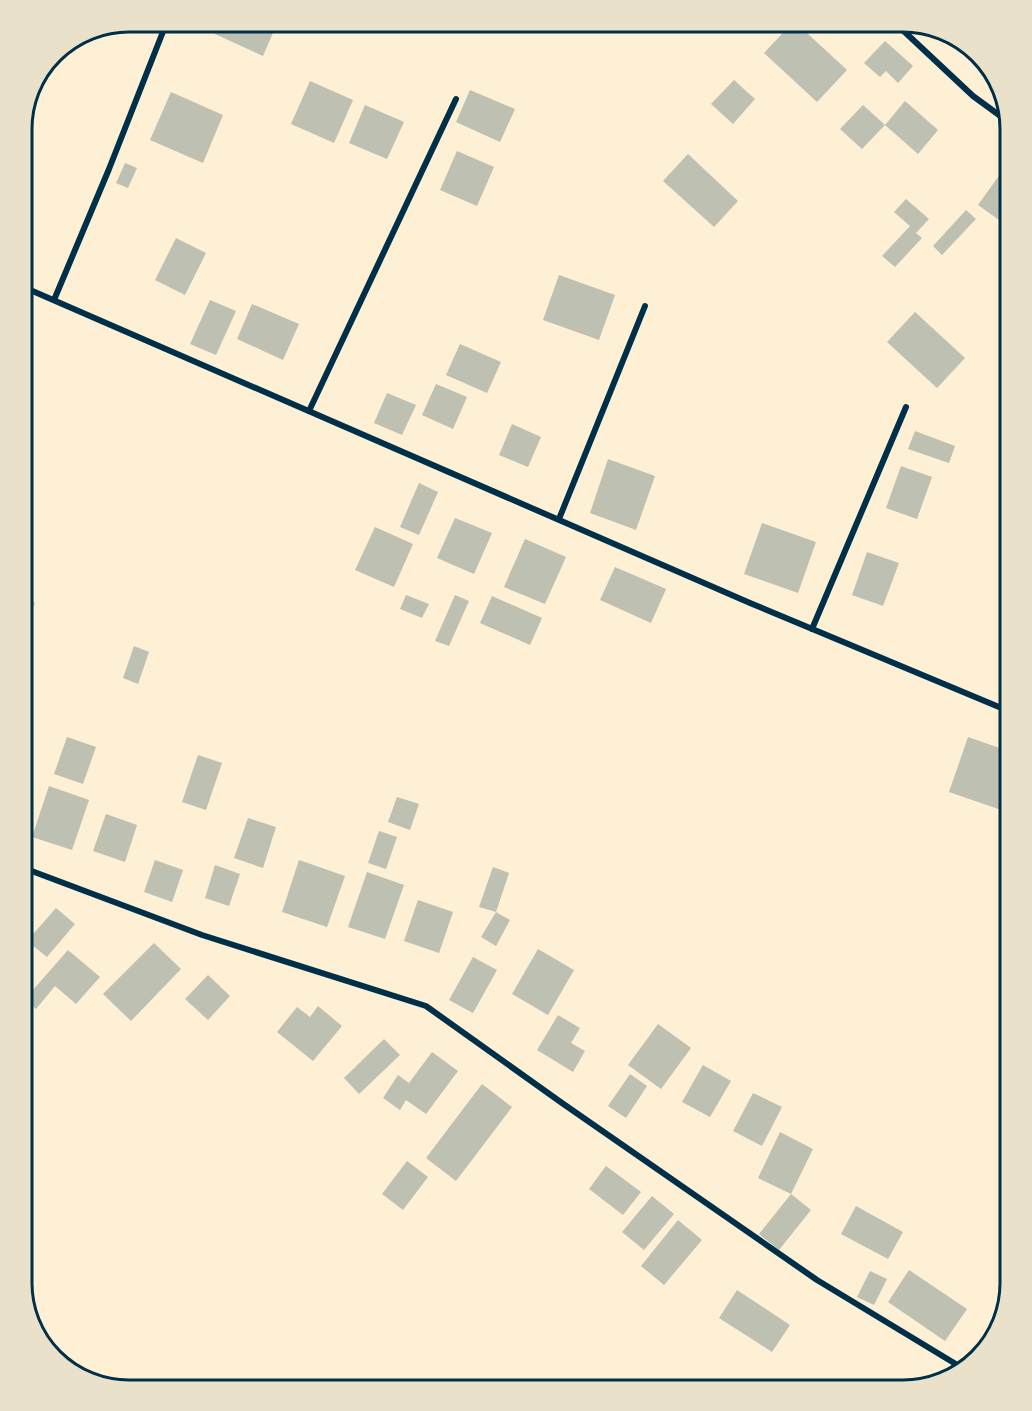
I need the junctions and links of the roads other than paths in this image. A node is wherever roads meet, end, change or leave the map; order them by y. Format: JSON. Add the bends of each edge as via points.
{"nodes":[{"id":1,"x":163,"y":32,"type":"edge"},
{"id":2,"x":905,"y":32,"type":"edge"},
{"id":3,"x":456,"y":99,"type":"dead end"},
{"id":4,"x":1000,"y":116,"type":"edge"},
{"id":5,"x":32,"y":291,"type":"edge"},
{"id":6,"x":54,"y":300,"type":"junction"},
{"id":7,"x":645,"y":306,"type":"dead end"},
{"id":8,"x":906,"y":407,"type":"dead end"},
{"id":9,"x":309,"y":411,"type":"junction"},
{"id":10,"x":559,"y":519,"type":"junction"},
{"id":11,"x":812,"y":629,"type":"junction"},
{"id":12,"x":1000,"y":707,"type":"edge"},
{"id":13,"x":32,"y":871,"type":"edge"},
{"id":14,"x":956,"y":1364,"type":"edge"}],
"edges":[{"from":1,"to":6,"type":"street"},
{"from":2,"to":4,"type":"street","via":[[973,96]]},
{"from":3,"to":9,"type":"street"},
{"from":5,"to":6,"type":"street"},
{"from":6,"to":9,"type":"street"},
{"from":7,"to":10,"type":"street"},
{"from":8,"to":11,"type":"street"},
{"from":9,"to":10,"type":"street"},
{"from":10,"to":11,"type":"street"},
{"from":11,"to":12,"type":"street"},
{"from":13,"to":14,"type":"street","via":[[202,935],[426,1006],[817,1280]]}]}
